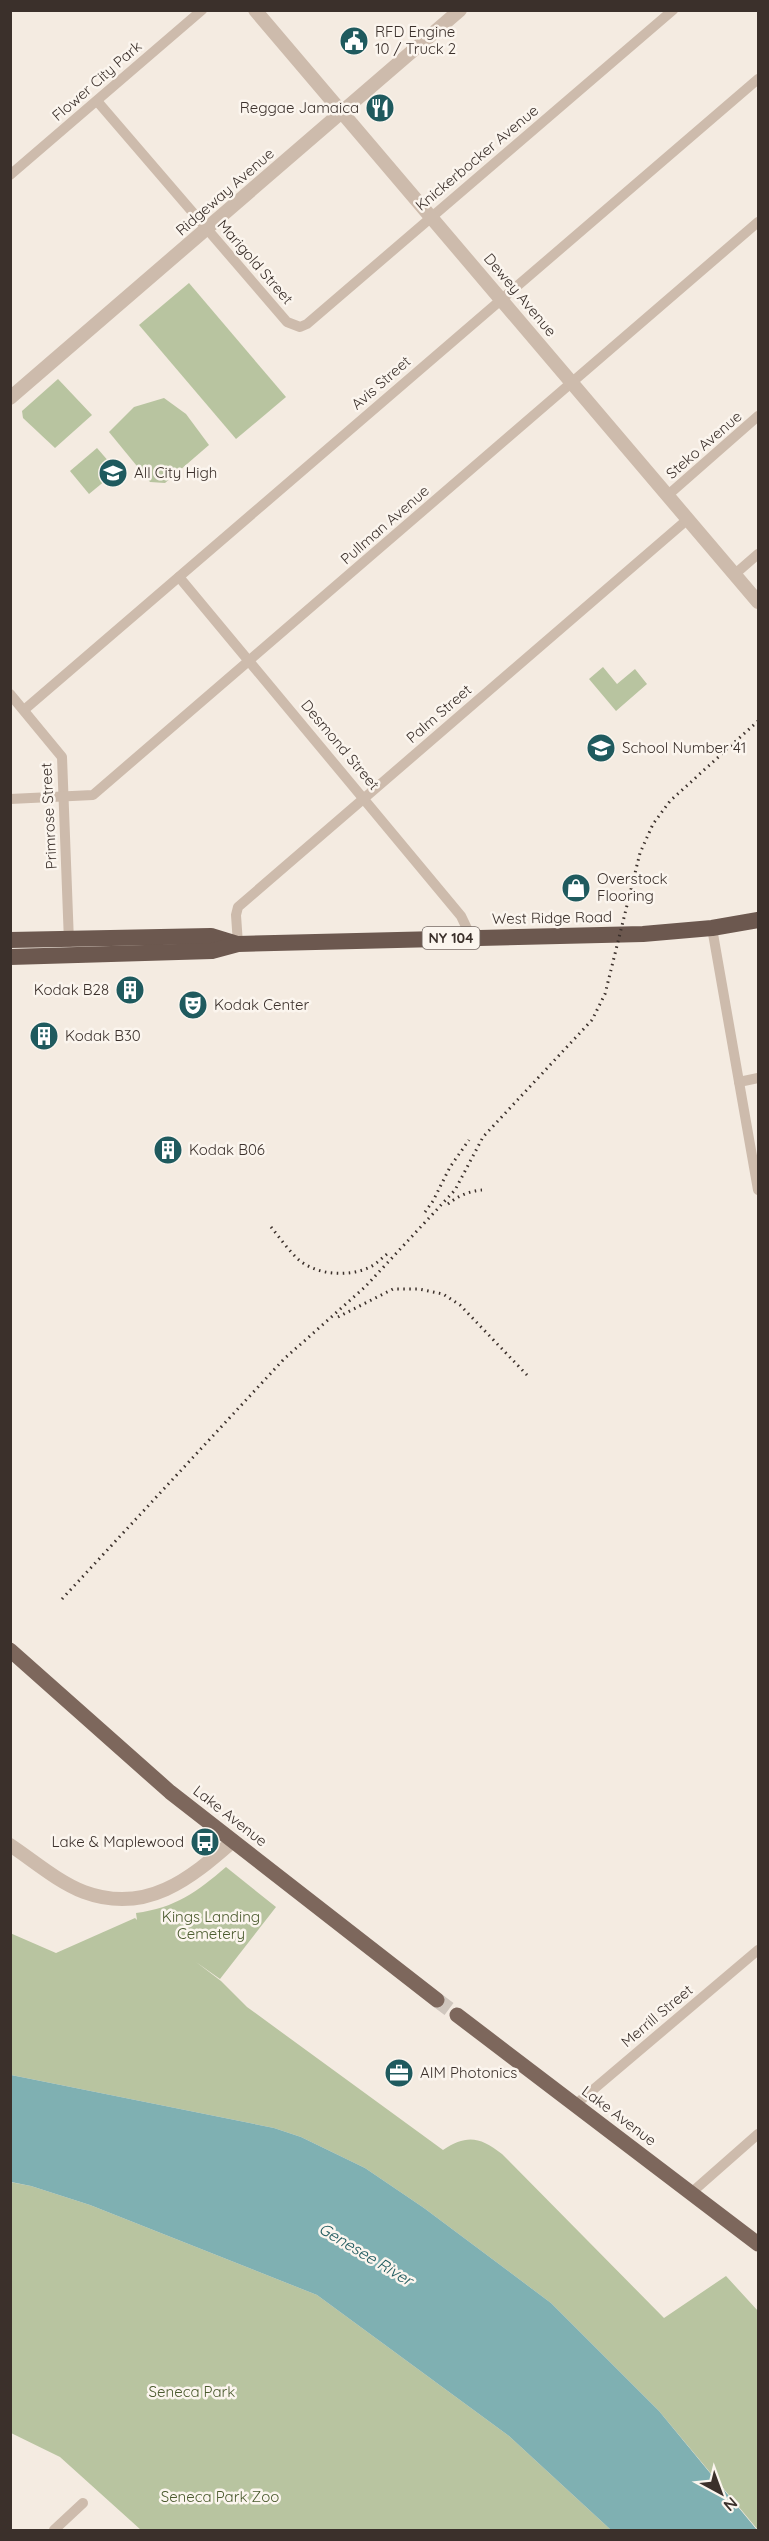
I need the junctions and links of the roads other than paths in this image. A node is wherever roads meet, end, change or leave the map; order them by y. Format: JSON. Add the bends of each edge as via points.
{"nodes":[{"id":1,"x":202,"y":10,"type":"edge"},
{"id":2,"x":255,"y":10,"type":"edge"},
{"id":3,"x":460,"y":10,"type":"edge"},
{"id":4,"x":674,"y":10,"type":"edge"},
{"id":5,"x":759,"y":79,"type":"edge"},
{"id":6,"x":97,"y":101,"type":"junction"},
{"id":7,"x":343,"y":112,"type":"junction"},
{"id":8,"x":10,"y":175,"type":"edge"},
{"id":9,"x":432,"y":217,"type":"junction"},
{"id":10,"x":759,"y":222,"type":"edge"},
{"id":11,"x":207,"y":229,"type":"junction"},
{"id":12,"x":501,"y":299,"type":"junction"},
{"id":13,"x":300,"y":327,"type":"joint"},
{"id":14,"x":573,"y":383,"type":"junction"},
{"id":15,"x":10,"y":398,"type":"edge"},
{"id":16,"x":759,"y":416,"type":"edge"},
{"id":17,"x":668,"y":495,"type":"junction"},
{"id":18,"x":688,"y":519,"type":"junction"},
{"id":19,"x":759,"y":554,"type":"edge"},
{"id":20,"x":735,"y":574,"type":"junction"},
{"id":21,"x":179,"y":577,"type":"junction"},
{"id":22,"x":759,"y":602,"type":"edge"},
{"id":23,"x":250,"y":661,"type":"junction"},
{"id":24,"x":10,"y":694,"type":"edge"},
{"id":25,"x":24,"y":710,"type":"junction"},
{"id":26,"x":64,"y":796,"type":"junction"},
{"id":27,"x":364,"y":798,"type":"junction"},
{"id":28,"x":10,"y":799,"type":"edge"},
{"id":29,"x":759,"y":920,"type":"edge"},
{"id":30,"x":712,"y":928,"type":"junction"},
{"id":31,"x":471,"y":937,"type":"junction"},
{"id":32,"x":10,"y":940,"type":"edge"},
{"id":33,"x":238,"y":944,"type":"junction"},
{"id":34,"x":69,"y":947,"type":"junction"},
{"id":35,"x":10,"y":957,"type":"edge"},
{"id":36,"x":759,"y":1078,"type":"edge"},
{"id":37,"x":739,"y":1082,"type":"junction"},
{"id":38,"x":759,"y":1190,"type":"edge"},
{"id":39,"x":10,"y":1650,"type":"edge"},
{"id":40,"x":233,"y":1841,"type":"junction"},
{"id":41,"x":10,"y":1845,"type":"edge"},
{"id":42,"x":759,"y":1950,"type":"edge"},
{"id":43,"x":437,"y":2000,"type":"tunnel mouth"},
{"id":44,"x":457,"y":2015,"type":"tunnel mouth"},
{"id":45,"x":575,"y":2105,"type":"junction"},
{"id":46,"x":759,"y":2134,"type":"edge"},
{"id":47,"x":691,"y":2193,"type":"junction"},
{"id":48,"x":759,"y":2244,"type":"edge"},
{"id":49,"x":83,"y":2503,"type":"dead end"},
{"id":50,"x":54,"y":2530,"type":"edge"}],
"edges":[{"from":1,"to":6,"type":"street","name":"Flower City Park"},
{"from":2,"to":7,"type":"street","name":"Dewey Avenue"},
{"from":3,"to":7,"type":"street","name":"Ridgeway Avenue"},
{"from":4,"to":9,"type":"street","name":"Knickerbocker Avenue"},
{"from":5,"to":12,"type":"street","name":"Avis Street"},
{"from":6,"to":8,"type":"street","name":"Flower City Park"},
{"from":6,"to":11,"type":"street","name":"Marigold Street"},
{"from":7,"to":9,"type":"street","name":"Dewey Avenue"},
{"from":7,"to":11,"type":"street","name":"Ridgeway Avenue"},
{"from":9,"to":12,"type":"street","name":"Dewey Avenue"},
{"from":9,"to":13,"type":"street","name":"Knickerbocker Avenue"},
{"from":10,"to":14,"type":"street","name":"Pullman Avenue"},
{"from":11,"to":13,"type":"street","name":"Marigold Street","via":[[287,322]]},
{"from":11,"to":15,"type":"street","name":"Ridgeway Avenue"},
{"from":12,"to":14,"type":"street","name":"Dewey Avenue"},
{"from":12,"to":21,"type":"street","name":"Avis Street"},
{"from":14,"to":17,"type":"street","name":"Dewey Avenue"},
{"from":14,"to":23,"type":"street","name":"Pullman Avenue"},
{"from":16,"to":17,"type":"street","name":"Steko Avenue"},
{"from":17,"to":18,"type":"street","name":"Dewey Avenue"},
{"from":18,"to":20,"type":"street","name":"Dewey Avenue"},
{"from":18,"to":27,"type":"street","name":"Palm Street"},
{"from":19,"to":20,"type":"street"},
{"from":20,"to":22,"type":"street","name":"Dewey Avenue"},
{"from":21,"to":23,"type":"street","name":"Desmond Street"},
{"from":21,"to":25,"type":"street","name":"Avis Street"},
{"from":23,"to":26,"type":"street","name":"Pullman Avenue","via":[[93,795]]},
{"from":23,"to":27,"type":"street","name":"Desmond Street"},
{"from":24,"to":25,"type":"street","name":"Primrose Street"},
{"from":25,"to":26,"type":"street","name":"Primrose Street","via":[[61,754]]},
{"from":26,"to":28,"type":"street","name":"Pullman Avenue"},
{"from":26,"to":34,"type":"street","name":"Primrose Street"},
{"from":27,"to":31,"type":"street","name":"Desmond Street","via":[[461,916]]},
{"from":27,"to":33,"type":"street","name":"Palm Street","via":[[238,907]]},
{"from":29,"to":30,"type":"highway","name":"West Ridge Road","number":"NY 104"},
{"from":30,"to":31,"type":"highway","name":"West Ridge Road","number":"NY 104","via":[[643,934]]},
{"from":30,"to":37,"type":"street"},
{"from":31,"to":33,"type":"highway","name":"West Ridge Road","number":"NY 104"},
{"from":32,"to":34,"type":"highway","name":"West Ridge Road","number":"NY 104"},
{"from":33,"to":34,"type":"highway","name":"West Ridge Road","number":"NY 104","via":[[212,951]]},
{"from":34,"to":35,"type":"highway","name":"West Ridge Road","number":"NY 104"},
{"from":36,"to":37,"type":"street"},
{"from":37,"to":38,"type":"street"},
{"from":39,"to":40,"type":"main road","name":"Lake Avenue","via":[[144,1770]]},
{"from":40,"to":41,"type":"street","via":[[187,1879],[167,1890],[123,1898],[96,1896],[74,1888]]},
{"from":40,"to":43,"type":"main road","name":"Lake Avenue"},
{"from":42,"to":45,"type":"street","name":"Merrill Street"},
{"from":44,"to":45,"type":"main road","name":"Lake Avenue"},
{"from":45,"to":47,"type":"main road","name":"Lake Avenue"},
{"from":46,"to":47,"type":"street"},
{"from":47,"to":48,"type":"main road","name":"Lake Avenue"},
{"from":49,"to":50,"type":"street"}]}
